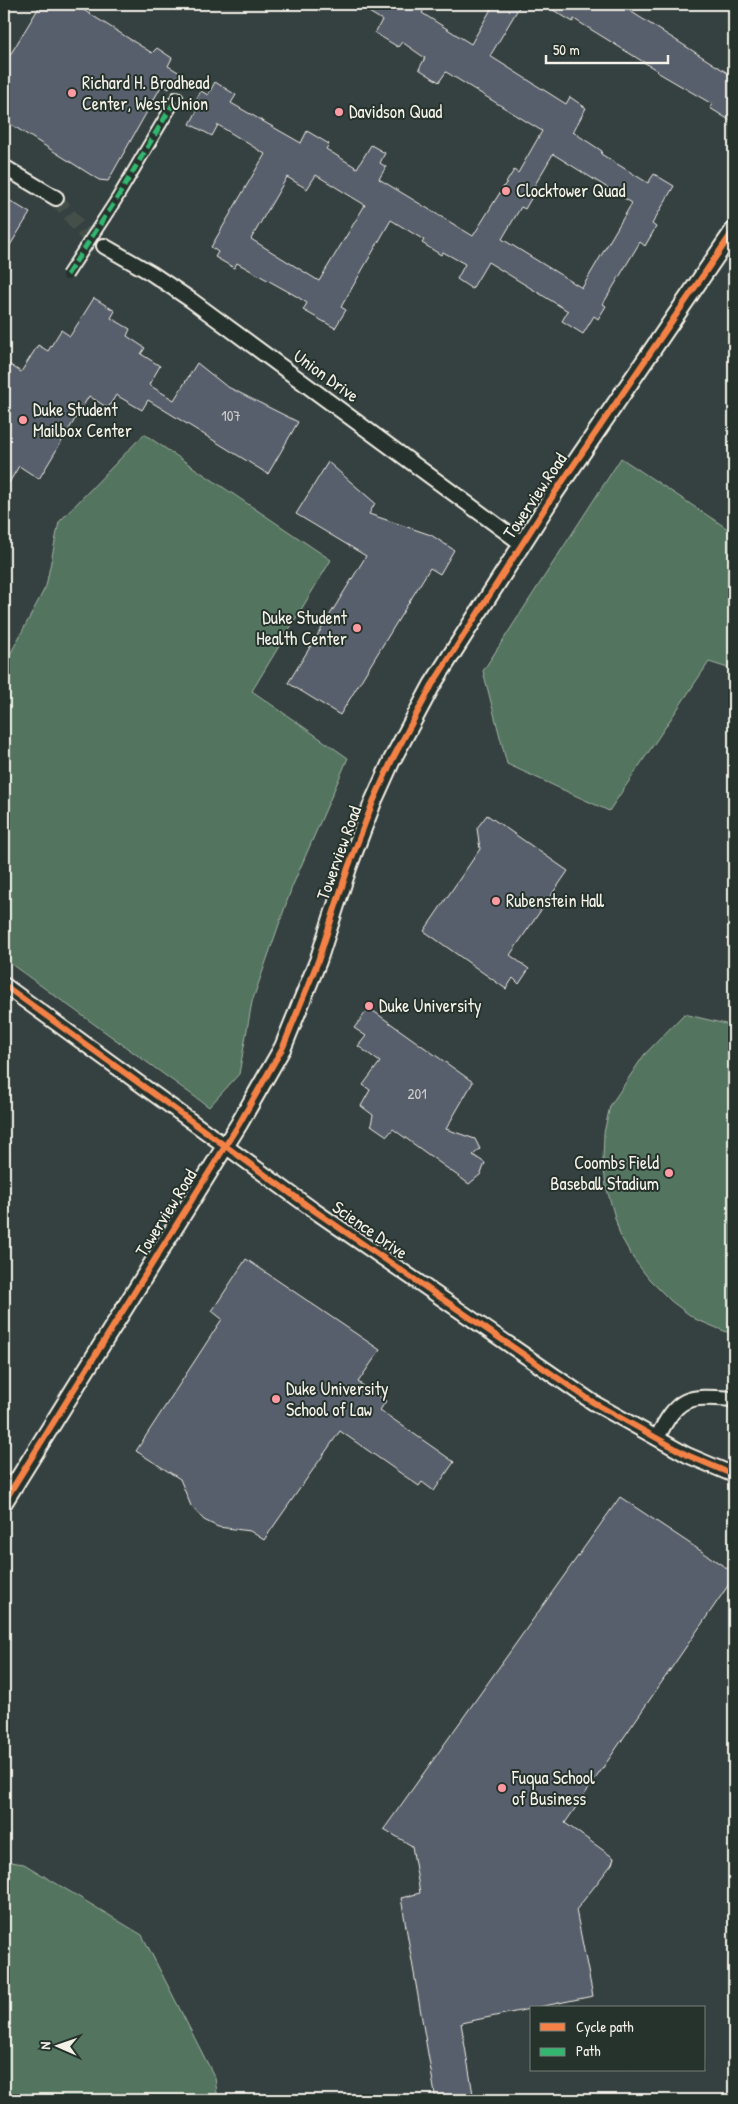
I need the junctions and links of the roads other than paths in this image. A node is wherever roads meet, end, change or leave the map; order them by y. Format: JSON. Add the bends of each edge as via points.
{"nodes":[{"id":1,"x":177,"y":98,"type":"dead end"},
{"id":2,"x":4,"y":167,"type":"edge"},
{"id":3,"x":56,"y":198,"type":"tunnel mouth"},
{"id":4,"x":734,"y":230,"type":"edge"},
{"id":5,"x":104,"y":246,"type":"tunnel mouth"},
{"id":6,"x":67,"y":275,"type":"dead end"},
{"id":7,"x":522,"y":543,"type":"junction"},
{"id":8,"x":4,"y":986,"type":"edge"},
{"id":9,"x":225,"y":1146,"type":"junction"},
{"id":10,"x":734,"y":1399,"type":"edge"},
{"id":11,"x":657,"y":1438,"type":"junction"},
{"id":12,"x":734,"y":1475,"type":"edge"},
{"id":13,"x":4,"y":1502,"type":"edge"}],
"edges":[{"from":1,"to":6,"type":"street","bridge":true},
{"from":2,"to":3,"type":"street"},
{"from":4,"to":7,"type":"street","name":"Towerview Road"},
{"from":5,"to":7,"type":"street","name":"Union Drive","via":[[190,300]]},
{"from":7,"to":9,"type":"street","name":"Towerview Road","via":[[432,685],[392,760],[348,868],[298,1012],[269,1072]]},
{"from":8,"to":9,"type":"street","name":"Science Drive"},
{"from":9,"to":11,"type":"street","name":"Science Drive","via":[[594,1403]]},
{"from":9,"to":13,"type":"street","name":"Towerview Road"},
{"from":10,"to":11,"type":"street","via":[[690,1398],[679,1404]]},
{"from":11,"to":12,"type":"street","name":"Science Drive"}]}
